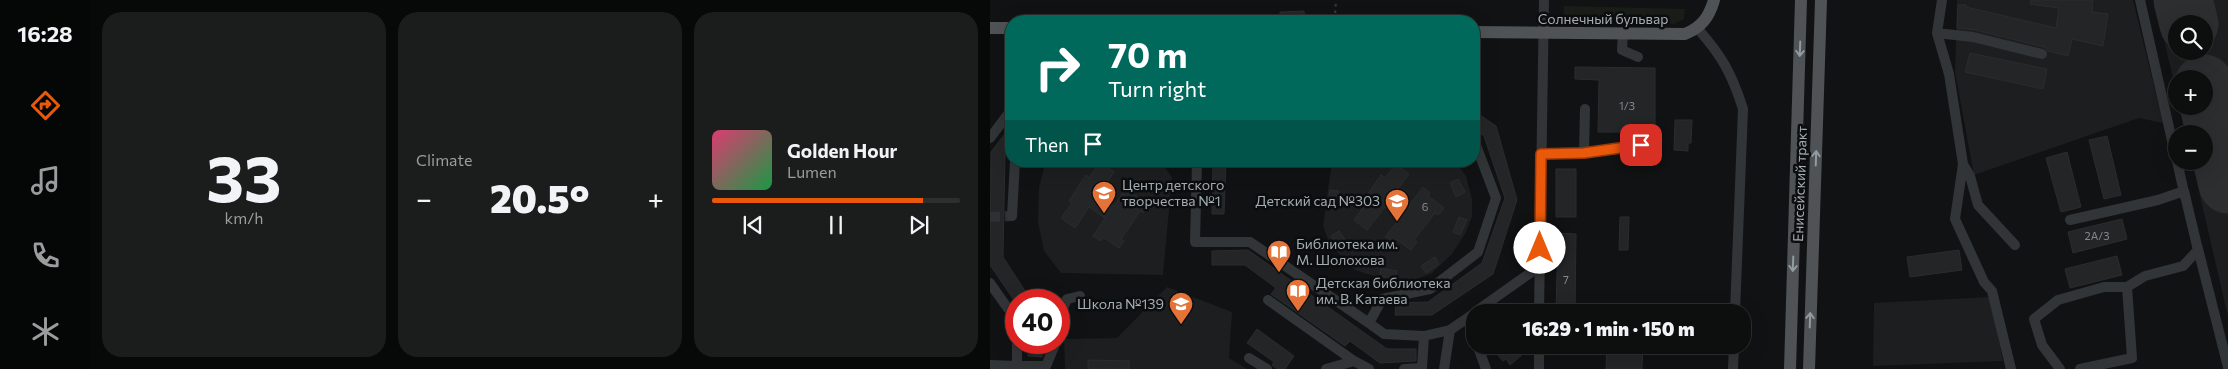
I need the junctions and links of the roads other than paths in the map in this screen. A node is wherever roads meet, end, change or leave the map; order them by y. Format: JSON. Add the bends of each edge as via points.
{"nodes":[{"id":1,"x":1544,"y":0,"type":"edge"},
{"id":2,"x":1714,"y":0,"type":"edge"},
{"id":3,"x":1801,"y":0,"type":"edge"},
{"id":4,"x":1821,"y":0,"type":"edge"},
{"id":5,"x":1942,"y":0,"type":"edge"},
{"id":6,"x":2140,"y":0,"type":"edge"},
{"id":7,"x":990,"y":28,"type":"edge"},
{"id":8,"x":1005,"y":28,"type":"edge"},
{"id":9,"x":1698,"y":29,"type":"junction"},
{"id":10,"x":1480,"y":32,"type":"edge"},
{"id":11,"x":1544,"y":33,"type":"junction"},
{"id":12,"x":1623,"y":33,"type":"junction"},
{"id":13,"x":1937,"y":33,"type":"junction"},
{"id":14,"x":2042,"y":54,"type":"dead end"},
{"id":15,"x":1638,"y":57,"type":"dead end"},
{"id":16,"x":1585,"y":109,"type":"dead end"},
{"id":17,"x":1005,"y":118,"type":"edge"},
{"id":18,"x":2169,"y":125,"type":"edge"},
{"id":19,"x":990,"y":138,"type":"edge"},
{"id":20,"x":1641,"y":145,"type":"dead end"},
{"id":21,"x":1584,"y":153,"type":"junction"},
{"id":22,"x":1541,"y":154,"type":"junction"},
{"id":23,"x":1480,"y":156,"type":"edge"},
{"id":24,"x":1963,"y":164,"type":"junction"},
{"id":25,"x":1014,"y":167,"type":"edge"},
{"id":26,"x":1197,"y":167,"type":"edge"},
{"id":27,"x":2179,"y":170,"type":"edge"},
{"id":28,"x":2184,"y":191,"type":"junction"},
{"id":29,"x":1012,"y":216,"type":"dead end"},
{"id":30,"x":2070,"y":220,"type":"dead end"},
{"id":31,"x":2015,"y":245,"type":"dead end"},
{"id":32,"x":2198,"y":250,"type":"junction"},
{"id":33,"x":1540,"y":266,"type":"junction"},
{"id":34,"x":990,"y":283,"type":"edge"},
{"id":35,"x":2127,"y":286,"type":"junction"},
{"id":36,"x":1080,"y":296,"type":"dead end"},
{"id":37,"x":1070,"y":298,"type":"edge"},
{"id":38,"x":1268,"y":300,"type":"dead end"},
{"id":39,"x":1005,"y":304,"type":"edge"},
{"id":40,"x":1487,"y":304,"type":"edge"},
{"id":41,"x":1539,"y":304,"type":"edge"},
{"id":42,"x":1735,"y":304,"type":"edge"},
{"id":43,"x":1466,"y":319,"type":"edge"},
{"id":44,"x":1368,"y":323,"type":"junction"},
{"id":45,"x":1450,"y":330,"type":"junction"},
{"id":46,"x":1424,"y":336,"type":"junction"},
{"id":47,"x":1017,"y":354,"type":"edge"},
{"id":48,"x":1051,"y":354,"type":"edge"},
{"id":49,"x":1481,"y":354,"type":"edge"},
{"id":50,"x":1539,"y":354,"type":"edge"},
{"id":51,"x":1734,"y":354,"type":"edge"},
{"id":52,"x":1249,"y":358,"type":"dead end"},
{"id":53,"x":1354,"y":361,"type":"junction"},
{"id":54,"x":990,"y":365,"type":"edge"},
{"id":55,"x":1017,"y":366,"type":"junction"},
{"id":56,"x":2228,"y":367,"type":"edge"},
{"id":57,"x":1032,"y":368,"type":"edge"},
{"id":58,"x":1267,"y":369,"type":"edge"},
{"id":59,"x":1326,"y":369,"type":"edge"},
{"id":60,"x":1369,"y":369,"type":"edge"},
{"id":61,"x":1404,"y":369,"type":"edge"},
{"id":62,"x":1444,"y":369,"type":"edge"},
{"id":63,"x":1486,"y":369,"type":"edge"},
{"id":64,"x":1539,"y":369,"type":"edge"},
{"id":65,"x":1733,"y":369,"type":"edge"},
{"id":66,"x":1790,"y":369,"type":"edge"},
{"id":67,"x":1809,"y":369,"type":"edge"},
{"id":68,"x":2011,"y":369,"type":"edge"},
{"id":69,"x":2060,"y":369,"type":"edge"},
{"id":70,"x":2080,"y":369,"type":"edge"}],
"edges":[{"from":1,"to":11,"type":"street"},
{"from":2,"to":9,"type":"main road","via":[[1710,14]]},
{"from":3,"to":66,"type":"main road","name":"Енисейский тракт","one_way":true},
{"from":67,"to":4,"type":"main road","name":"Енисейский тракт","one_way":true},
{"from":5,"to":13,"type":"street"},
{"from":6,"to":18,"type":"street"},
{"from":7,"to":8,"type":"main road"},
{"from":9,"to":12,"type":"main road","name":"Солнечный бульвар","via":[[1685,34]]},
{"from":9,"to":42,"type":"street","via":[[1719,52],[1734,81],[1743,109]]},
{"from":10,"to":11,"type":"main road","name":"Солнечный бульвар"},
{"from":11,"to":12,"type":"main road","name":"Солнечный бульвар"},
{"from":11,"to":22,"type":"street"},
{"from":12,"to":15,"type":"street","via":[[1622,50]]},
{"from":13,"to":14,"type":"street","via":[[1973,37]]},
{"from":13,"to":24,"type":"street","via":[[1949,74]]},
{"from":16,"to":21,"type":"street"},
{"from":17,"to":19,"type":"street"},
{"from":20,"to":21,"type":"street"},
{"from":21,"to":22,"type":"street"},
{"from":22,"to":33,"type":"street"},
{"from":23,"to":44,"type":"street","via":[[1496,198],[1478,252],[1430,289],[1382,298]]},
{"from":24,"to":31,"type":"street","via":[[1978,205]]},
{"from":24,"to":68,"type":"street","via":[[1955,219],[1984,282],[1992,291]]},
{"from":25,"to":29,"type":"street"},
{"from":26,"to":44,"type":"street","via":[[1195,242],[1250,242]]},
{"from":27,"to":28,"type":"street"},
{"from":28,"to":30,"type":"street"},
{"from":28,"to":32,"type":"street"},
{"from":32,"to":35,"type":"street","via":[[2183,266],[2145,276]]},
{"from":32,"to":56,"type":"street"},
{"from":33,"to":40,"type":"street"},
{"from":33,"to":41,"type":"street"},
{"from":34,"to":39,"type":"street"},
{"from":35,"to":69,"type":"street","via":[[2104,287],[2058,300],[2034,320],[2042,345]]},
{"from":35,"to":70,"type":"street","via":[[2132,358]]},
{"from":36,"to":37,"type":"street"},
{"from":38,"to":53,"type":"street"},
{"from":43,"to":45,"type":"street"},
{"from":44,"to":46,"type":"street","via":[[1384,334]]},
{"from":45,"to":46,"type":"street"},
{"from":45,"to":62,"type":"street"},
{"from":46,"to":61,"type":"street","via":[[1422,368]]},
{"from":47,"to":55,"type":"street"},
{"from":48,"to":57,"type":"street","via":[[1046,366]]},
{"from":49,"to":63,"type":"street"},
{"from":50,"to":64,"type":"street"},
{"from":51,"to":65,"type":"street"},
{"from":52,"to":58,"type":"street"},
{"from":53,"to":59,"type":"street"},
{"from":53,"to":60,"type":"street"},
{"from":54,"to":55,"type":"street"},
{"from":55,"to":57,"type":"street"}]}
